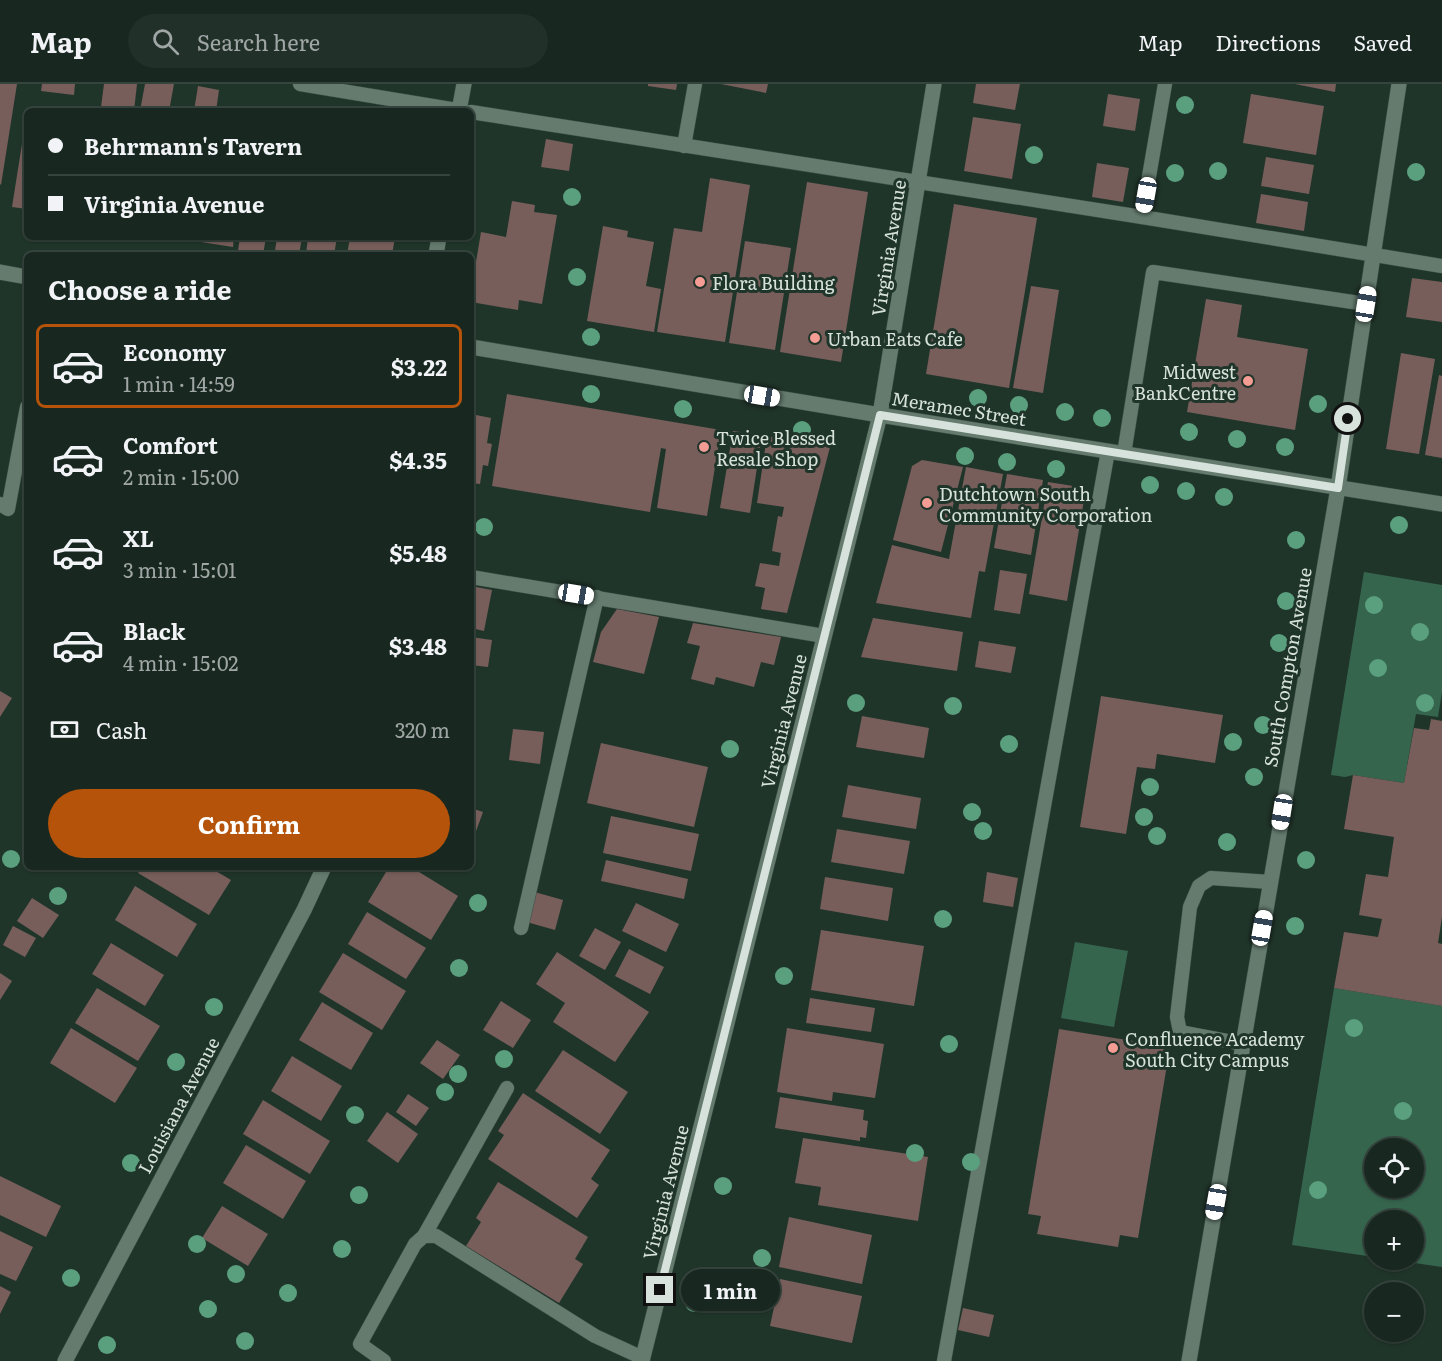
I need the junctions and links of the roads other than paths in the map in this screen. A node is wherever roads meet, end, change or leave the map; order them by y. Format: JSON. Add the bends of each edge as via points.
{"nodes":[{"id":1,"x":300,"y":84,"type":"edge"},
{"id":2,"x":464,"y":84,"type":"edge"},
{"id":3,"x":695,"y":84,"type":"edge"},
{"id":4,"x":934,"y":84,"type":"edge"},
{"id":5,"x":1165,"y":84,"type":"edge"},
{"id":6,"x":1399,"y":84,"type":"edge"},
{"id":7,"x":443,"y":108,"type":"edge"},
{"id":8,"x":461,"y":108,"type":"edge"},
{"id":9,"x":474,"y":112,"type":"edge"},
{"id":10,"x":684,"y":146,"type":"junction"},
{"id":11,"x":918,"y":182,"type":"junction"},
{"id":12,"x":1142,"y":217,"type":"junction"},
{"id":13,"x":1373,"y":255,"type":"junction"},
{"id":14,"x":1442,"y":266,"type":"edge"},
{"id":15,"x":0,"y":272,"type":"edge"},
{"id":16,"x":24,"y":276,"type":"edge"},
{"id":17,"x":1366,"y":304,"type":"junction"},
{"id":18,"x":474,"y":347,"type":"edge"},
{"id":19,"x":880,"y":415,"type":"junction"},
{"id":20,"x":24,"y":420,"type":"edge"},
{"id":21,"x":1108,"y":452,"type":"junction"},
{"id":22,"x":1124,"y":454,"type":"junction"},
{"id":23,"x":1338,"y":488,"type":"junction"},
{"id":24,"x":1442,"y":504,"type":"edge"},
{"id":25,"x":4,"y":507,"type":"edge"},
{"id":26,"x":474,"y":577,"type":"edge"},
{"id":27,"x":597,"y":597,"type":"junction"},
{"id":28,"x":824,"y":636,"type":"junction"},
{"id":29,"x":323,"y":870,"type":"edge"},
{"id":30,"x":1270,"y":882,"type":"junction"},
{"id":31,"x":520,"y":928,"type":"dead end"},
{"id":32,"x":1243,"y":1044,"type":"junction"},
{"id":33,"x":507,"y":1088,"type":"dead end"},
{"id":34,"x":424,"y":1236,"type":"junction"},
{"id":35,"x":643,"y":1360,"type":"edge"},
{"id":36,"x":65,"y":1361,"type":"edge"},
{"id":37,"x":384,"y":1361,"type":"edge"},
{"id":38,"x":944,"y":1361,"type":"edge"},
{"id":39,"x":1189,"y":1361,"type":"edge"}],
"edges":[{"from":1,"to":7,"type":"lane"},
{"from":2,"to":8,"type":"street"},
{"from":3,"to":10,"type":"lane"},
{"from":4,"to":11,"type":"street","name":"Virginia Avenue"},
{"from":5,"to":12,"type":"lane"},
{"from":6,"to":13,"type":"street","name":"South Compton Avenue"},
{"from":9,"to":10,"type":"lane"},
{"from":10,"to":11,"type":"lane"},
{"from":11,"to":12,"type":"lane"},
{"from":11,"to":19,"type":"street","name":"Virginia Avenue"},
{"from":12,"to":13,"type":"lane"},
{"from":13,"to":14,"type":"lane"},
{"from":13,"to":17,"type":"street","name":"South Compton Avenue"},
{"from":15,"to":16,"type":"street"},
{"from":17,"to":22,"type":"lane","via":[[1153,272]]},
{"from":17,"to":23,"type":"street","name":"South Compton Avenue"},
{"from":18,"to":19,"type":"street","name":"Meramec Street"},
{"from":19,"to":21,"type":"street","name":"Meramec Street"},
{"from":19,"to":28,"type":"street","name":"Virginia Avenue"},
{"from":20,"to":25,"type":"lane"},
{"from":21,"to":22,"type":"street","name":"Meramec Street"},
{"from":21,"to":38,"type":"lane"},
{"from":22,"to":23,"type":"street","name":"Meramec Street"},
{"from":23,"to":24,"type":"street","name":"Meramec Street"},
{"from":23,"to":30,"type":"street","name":"South Compton Avenue"},
{"from":26,"to":27,"type":"lane"},
{"from":27,"to":28,"type":"lane"},
{"from":27,"to":31,"type":"lane"},
{"from":28,"to":35,"type":"street","name":"Virginia Avenue"},
{"from":29,"to":36,"type":"street","name":"Louisiana Avenue"},
{"from":30,"to":32,"type":"street","name":"South Compton Avenue"},
{"from":30,"to":32,"type":"lane","via":[[1211,878],[1199,886],[1190,907],[1177,1017],[1180,1032]]},
{"from":32,"to":39,"type":"street","name":"South Compton Avenue"},
{"from":33,"to":34,"type":"lane"},
{"from":34,"to":35,"type":"lane","via":[[436,1236],[595,1336]]},
{"from":34,"to":37,"type":"lane","via":[[415,1244],[360,1344]]}]}
